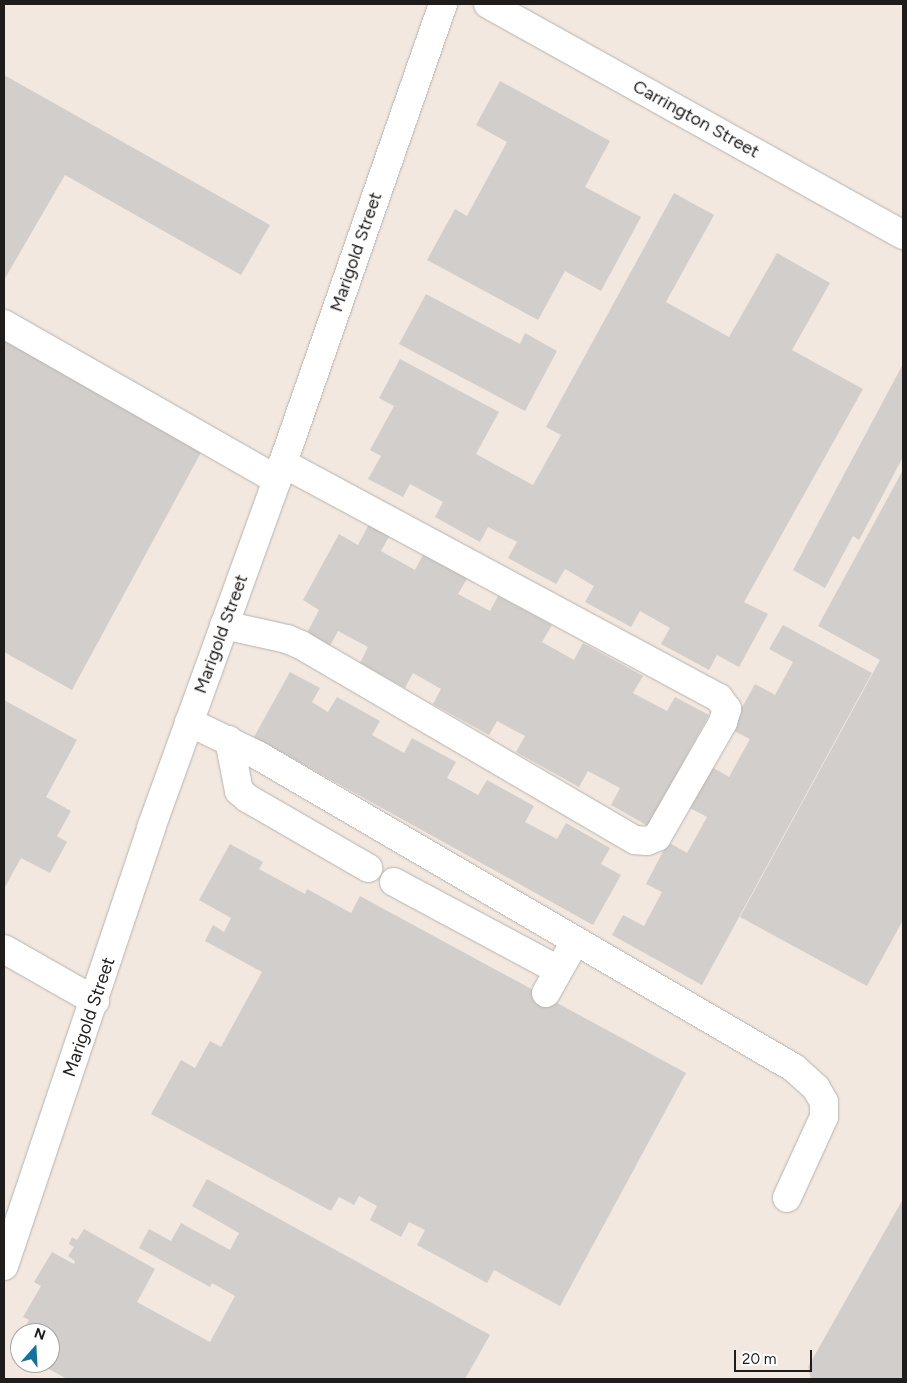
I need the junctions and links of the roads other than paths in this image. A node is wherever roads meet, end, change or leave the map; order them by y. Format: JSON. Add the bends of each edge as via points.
{"nodes":[{"id":1,"x":464,"y":4,"type":"edge"},
{"id":2,"x":488,"y":4,"type":"edge"},
{"id":3,"x":437,"y":10,"type":"edge"},
{"id":4,"x":903,"y":234,"type":"edge"},
{"id":5,"x":4,"y":324,"type":"edge"},
{"id":6,"x":280,"y":471,"type":"junction"},
{"id":7,"x":224,"y":625,"type":"junction"},
{"id":8,"x":189,"y":722,"type":"junction"},
{"id":9,"x":229,"y":740,"type":"junction"},
{"id":10,"x":368,"y":868,"type":"dead end"},
{"id":11,"x":394,"y":882,"type":"dead end"},
{"id":12,"x":576,"y":939,"type":"junction"},
{"id":13,"x":4,"y":949,"type":"edge"},
{"id":14,"x":95,"y":1001,"type":"junction"},
{"id":15,"x":787,"y":1198,"type":"dead end"},
{"id":16,"x":4,"y":1266,"type":"edge"}],
"edges":[{"from":1,"to":3,"type":"street"},
{"from":2,"to":4,"type":"street","name":"Carrington Street"},
{"from":3,"to":6,"type":"street","name":"Marigold Street"},
{"from":5,"to":6,"type":"street"},
{"from":6,"to":7,"type":"street","name":"Marigold Street"},
{"from":6,"to":7,"type":"street","via":[[713,694],[727,709],[723,722],[657,837],[647,841],[635,840],[302,645]]},
{"from":7,"to":8,"type":"street","name":"Marigold Street"},
{"from":8,"to":9,"type":"street"},
{"from":8,"to":14,"type":"street","name":"Marigold Street"},
{"from":9,"to":10,"type":"street","via":[[239,790],[247,798]]},
{"from":9,"to":12,"type":"street"},
{"from":11,"to":12,"type":"street","via":[[552,982]]},
{"from":12,"to":15,"type":"street","via":[[794,1068],[816,1088],[824,1102],[824,1117]]},
{"from":13,"to":14,"type":"street"},
{"from":14,"to":16,"type":"street","name":"Marigold Street"}]}
